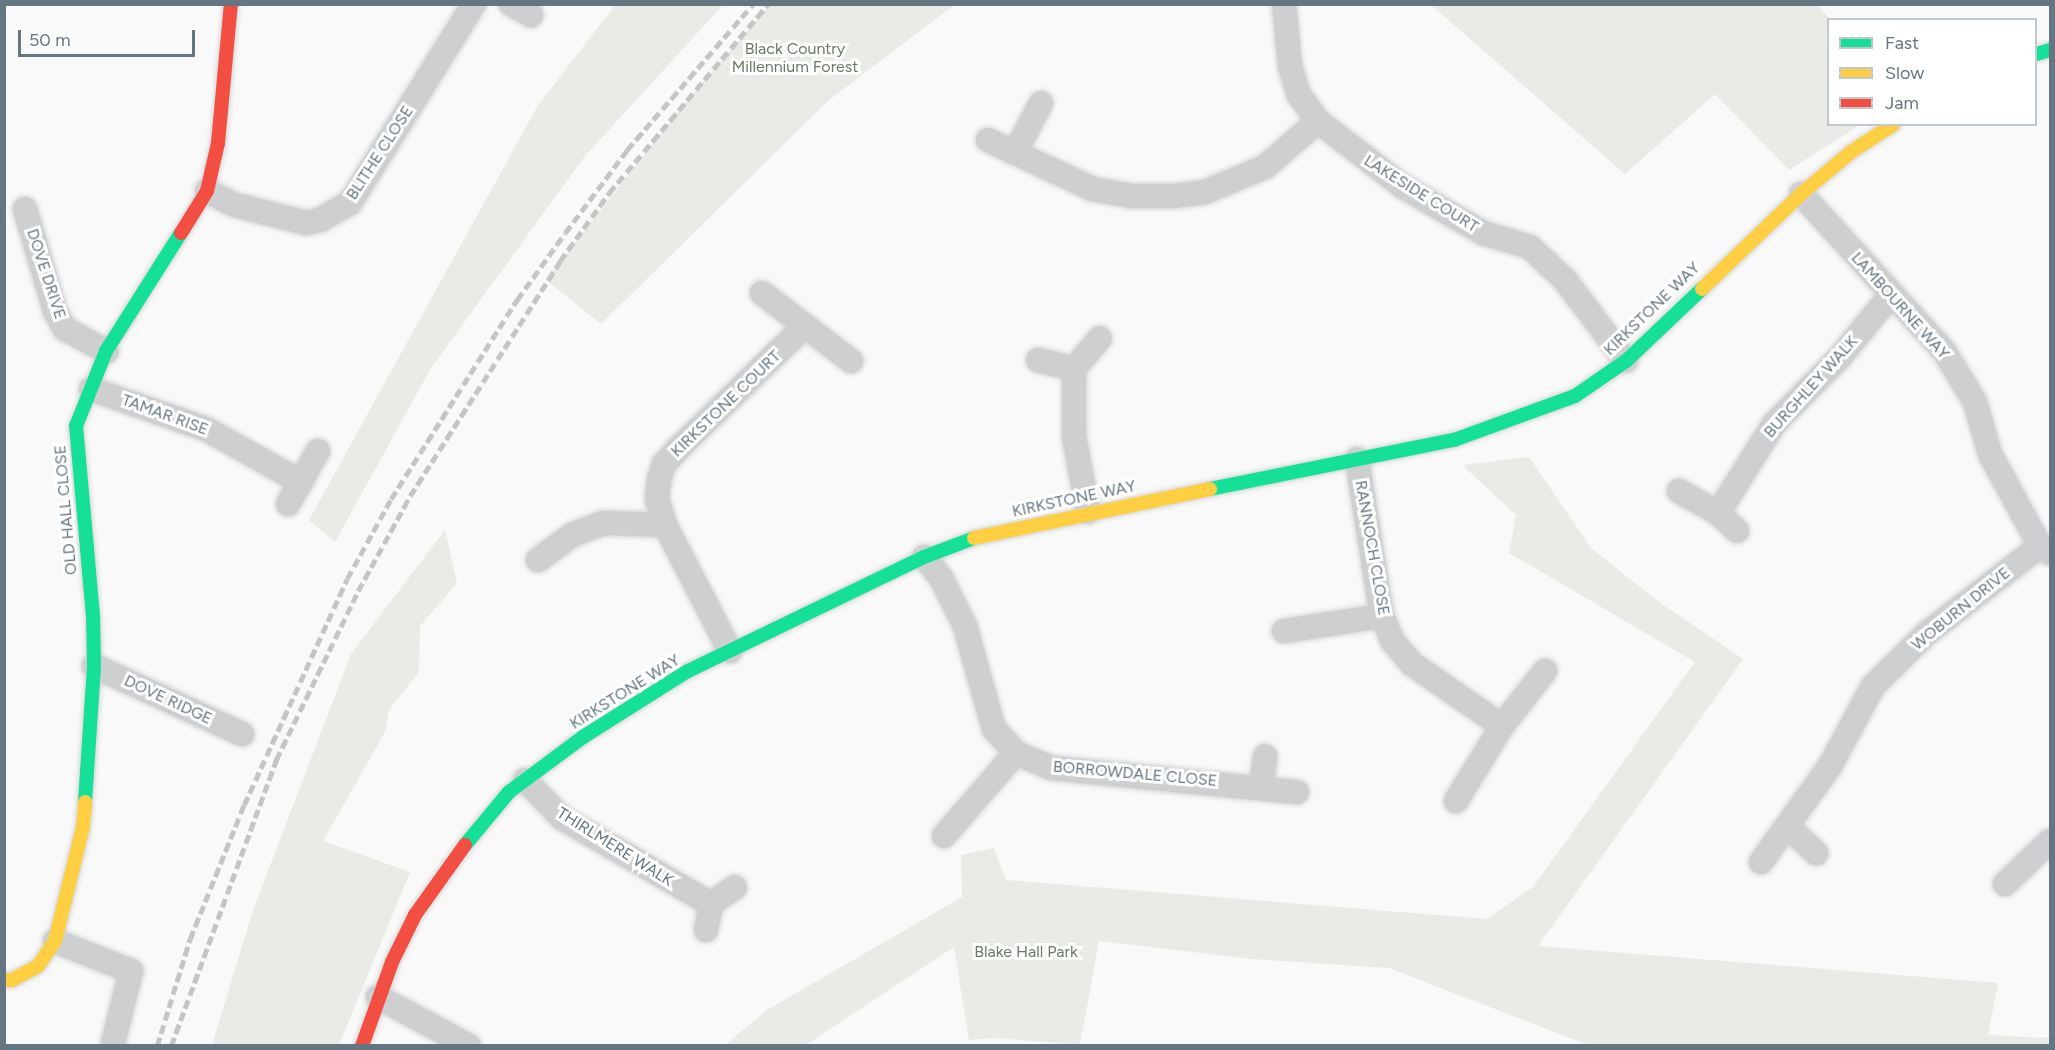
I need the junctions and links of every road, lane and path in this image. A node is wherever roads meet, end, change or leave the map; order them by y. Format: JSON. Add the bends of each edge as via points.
{"nodes":[{"id":1,"x":231,"y":4,"type":"edge"},
{"id":2,"x":474,"y":4,"type":"edge"},
{"id":3,"x":1284,"y":4,"type":"edge"},
{"id":4,"x":1041,"y":103,"type":"dead end"},
{"id":5,"x":1318,"y":121,"type":"junction"},
{"id":6,"x":1891,"y":126,"type":"edge"},
{"id":7,"x":988,"y":140,"type":"dead end"},
{"id":8,"x":1015,"y":153,"type":"junction"},
{"id":9,"x":207,"y":191,"type":"junction"},
{"id":10,"x":1801,"y":194,"type":"junction"},
{"id":11,"x":25,"y":209,"type":"dead end"},
{"id":12,"x":762,"y":293,"type":"dead end"},
{"id":13,"x":1890,"y":296,"type":"junction"},
{"id":14,"x":805,"y":326,"type":"junction"},
{"id":15,"x":1100,"y":338,"type":"dead end"},
{"id":16,"x":106,"y":351,"type":"junction"},
{"id":17,"x":1038,"y":360,"type":"dead end"},
{"id":18,"x":851,"y":361,"type":"dead end"},
{"id":19,"x":1626,"y":361,"type":"junction"},
{"id":20,"x":1074,"y":369,"type":"junction"},
{"id":21,"x":91,"y":389,"type":"junction"},
{"id":22,"x":318,"y":451,"type":"dead end"},
{"id":23,"x":1357,"y":459,"type":"junction"},
{"id":24,"x":301,"y":482,"type":"junction"},
{"id":25,"x":1679,"y":491,"type":"dead end"},
{"id":26,"x":288,"y":504,"type":"dead end"},
{"id":27,"x":1088,"y":512,"type":"junction"},
{"id":28,"x":1718,"y":513,"type":"junction"},
{"id":29,"x":665,"y":525,"type":"junction"},
{"id":30,"x":1737,"y":531,"type":"dead end"},
{"id":31,"x":2045,"y":550,"type":"edge"},
{"id":32,"x":924,"y":557,"type":"junction"},
{"id":33,"x":538,"y":560,"type":"dead end"},
{"id":34,"x":1382,"y":616,"type":"junction"},
{"id":35,"x":1284,"y":631,"type":"dead end"},
{"id":36,"x":730,"y":651,"type":"junction"},
{"id":37,"x":94,"y":666,"type":"junction"},
{"id":38,"x":1545,"y":671,"type":"dead end"},
{"id":39,"x":1502,"y":726,"type":"junction"},
{"id":40,"x":242,"y":734,"type":"dead end"},
{"id":41,"x":1016,"y":753,"type":"junction"},
{"id":42,"x":1265,"y":756,"type":"dead end"},
{"id":43,"x":525,"y":780,"type":"junction"},
{"id":44,"x":1261,"y":786,"type":"junction"},
{"id":45,"x":1297,"y":792,"type":"dead end"},
{"id":46,"x":1456,"y":801,"type":"dead end"},
{"id":47,"x":1787,"y":826,"type":"junction"},
{"id":48,"x":944,"y":836,"type":"dead end"},
{"id":49,"x":2050,"y":841,"type":"edge"},
{"id":50,"x":1816,"y":853,"type":"dead end"},
{"id":51,"x":1761,"y":861,"type":"dead end"},
{"id":52,"x":2005,"y":884,"type":"dead end"},
{"id":53,"x":735,"y":887,"type":"dead end"},
{"id":54,"x":711,"y":904,"type":"junction"},
{"id":55,"x":706,"y":930,"type":"dead end"},
{"id":56,"x":55,"y":941,"type":"junction"},
{"id":57,"x":4,"y":980,"type":"edge"},
{"id":58,"x":378,"y":996,"type":"junction"},
{"id":59,"x":114,"y":1043,"type":"dead end"},
{"id":60,"x":362,"y":1046,"type":"edge"},
{"id":61,"x":469,"y":1046,"type":"edge"}],
"edges":[{"from":1,"to":9,"type":"street","name":"OLD HALL CLOSE","via":[[218,143]]},
{"from":2,"to":9,"type":"street","name":"BLITHE CLOSE","via":[[350,203],[320,220],[306,223],[235,205]]},
{"from":3,"to":5,"type":"street","name":"LAKESIDE COURT","via":[[1290,66],[1299,95]]},
{"from":4,"to":8,"type":"street"},
{"from":5,"to":8,"type":"street","via":[[1265,167],[1205,192],[1174,196],[1130,196],[1092,189]]},
{"from":5,"to":19,"type":"street","name":"LAKESIDE COURT","via":[[1402,186],[1483,233],[1530,247],[1565,280]]},
{"from":6,"to":10,"type":"street","name":"KIRKSTONE WAY","via":[[1851,152]]},
{"from":7,"to":8,"type":"street"},
{"from":9,"to":16,"type":"street","name":"OLD HALL CLOSE"},
{"from":10,"to":13,"type":"street","name":"LAMBOURNE WAY"},
{"from":10,"to":19,"type":"street","name":"KIRKSTONE WAY"},
{"from":11,"to":16,"type":"street","name":"DOVE DRIVE","via":[[55,311],[65,329]]},
{"from":12,"to":14,"type":"street"},
{"from":13,"to":28,"type":"street","name":"BURGHLEY WALK","via":[[1840,357],[1774,424]]},
{"from":13,"to":31,"type":"street","name":"LAMBOURNE WAY","via":[[1944,351],[1975,402],[1990,454]]},
{"from":14,"to":18,"type":"street"},
{"from":14,"to":29,"type":"street","name":"KIRKSTONE COURT","via":[[664,464],[657,499]]},
{"from":15,"to":20,"type":"street"},
{"from":16,"to":21,"type":"street","name":"OLD HALL CLOSE"},
{"from":17,"to":20,"type":"street"},
{"from":19,"to":23,"type":"street","name":"KIRKSTONE WAY","via":[[1575,396],[1521,417],[1454,440]]},
{"from":20,"to":27,"type":"street","via":[[1074,436]]},
{"from":21,"to":24,"type":"street","name":"TAMAR RISE","via":[[206,429]]},
{"from":21,"to":37,"type":"street","name":"OLD HALL CLOSE","via":[[76,426]]},
{"from":22,"to":24,"type":"street"},
{"from":23,"to":27,"type":"street","name":"KIRKSTONE WAY"},
{"from":23,"to":34,"type":"street","name":"RANNOCH CLOSE"},
{"from":24,"to":26,"type":"street"},
{"from":25,"to":28,"type":"street"},
{"from":27,"to":32,"type":"street","name":"KIRKSTONE WAY","via":[[982,534]]},
{"from":28,"to":30,"type":"street"},
{"from":29,"to":33,"type":"street","via":[[603,523],[572,535]]},
{"from":29,"to":36,"type":"street","name":"KIRKSTONE COURT"},
{"from":31,"to":47,"type":"street","name":"WOBURN DRIVE","via":[[1926,634],[1873,686],[1830,765]]},
{"from":32,"to":36,"type":"street","name":"KIRKSTONE WAY"},
{"from":32,"to":41,"type":"street","name":"BORROWDALE CLOSE","via":[[941,578],[965,626],[994,729]]},
{"from":34,"to":35,"type":"street"},
{"from":34,"to":39,"type":"street","name":"RANNOCH CLOSE","via":[[1393,642],[1412,664]]},
{"from":36,"to":43,"type":"street","name":"KIRKSTONE WAY","via":[[688,672],[593,731]]},
{"from":37,"to":40,"type":"street","name":"DOVE RIDGE"},
{"from":37,"to":56,"type":"street","name":"OLD HALL CLOSE","via":[[83,827]]},
{"from":38,"to":39,"type":"street"},
{"from":39,"to":46,"type":"street"},
{"from":41,"to":44,"type":"street","name":"BORROWDALE CLOSE","via":[[1051,768]]},
{"from":41,"to":48,"type":"street"},
{"from":42,"to":44,"type":"street"},
{"from":43,"to":54,"type":"street","name":"THIRLMERE WALK","via":[[562,818]]},
{"from":43,"to":58,"type":"street","name":"KIRKSTONE WAY","via":[[509,792],[438,879],[415,915]]},
{"from":44,"to":45,"type":"street","name":"BORROWDALE CLOSE"},
{"from":47,"to":50,"type":"street"},
{"from":47,"to":51,"type":"street","name":"WOBURN DRIVE"},
{"from":49,"to":52,"type":"street"},
{"from":53,"to":54,"type":"street"},
{"from":54,"to":55,"type":"street"},
{"from":56,"to":57,"type":"street","name":"OLD HALL CLOSE","via":[[38,966],[12,980]]},
{"from":56,"to":59,"type":"street","via":[[131,970]]},
{"from":58,"to":60,"type":"street","name":"KIRKSTONE WAY"},
{"from":58,"to":61,"type":"street"}]}
